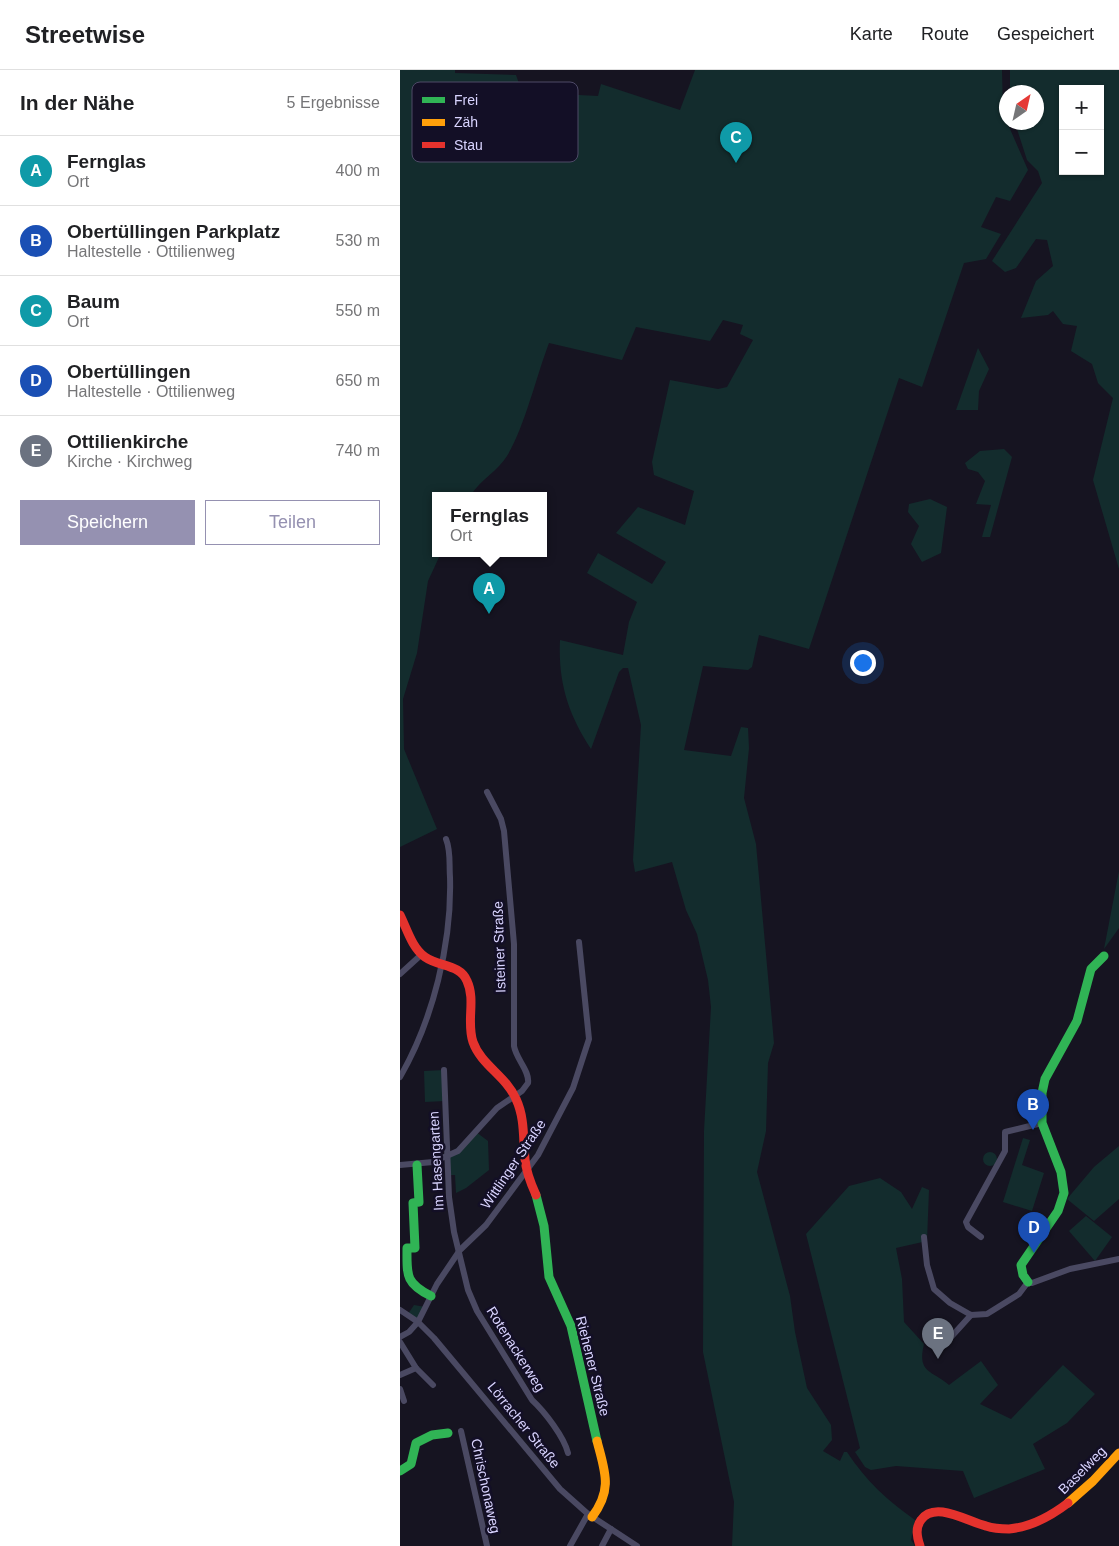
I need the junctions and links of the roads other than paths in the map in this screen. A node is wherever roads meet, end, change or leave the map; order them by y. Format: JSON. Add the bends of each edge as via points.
{"nodes":[{"id":1,"x":487,"y":792,"type":"dead end"},
{"id":2,"x":446,"y":839,"type":"dead end"},
{"id":3,"x":400,"y":915,"type":"edge"},
{"id":4,"x":579,"y":942,"type":"dead end"},
{"id":5,"x":422,"y":954,"type":"junction"},
{"id":6,"x":1104,"y":956,"type":"dead end"},
{"id":7,"x":441,"y":964,"type":"junction"},
{"id":8,"x":402,"y":970,"type":"edge"},
{"id":9,"x":444,"y":1070,"type":"dead end"},
{"id":10,"x":400,"y":1078,"type":"edge"},
{"id":11,"x":515,"y":1096,"type":"junction"},
{"id":12,"x":1042,"y":1123,"type":"junction"},
{"id":13,"x":446,"y":1157,"type":"junction"},
{"id":14,"x":400,"y":1165,"type":"edge"},
{"id":15,"x":417,"y":1165,"type":"junction"},
{"id":16,"x":526,"y":1168,"type":"junction"},
{"id":17,"x":924,"y":1237,"type":"dead end"},
{"id":18,"x":981,"y":1237,"type":"dead end"},
{"id":19,"x":460,"y":1250,"type":"junction"},
{"id":20,"x":1119,"y":1259,"type":"edge"},
{"id":21,"x":1028,"y":1282,"type":"junction"},
{"id":22,"x":431,"y":1296,"type":"junction"},
{"id":23,"x":400,"y":1310,"type":"edge"},
{"id":24,"x":972,"y":1316,"type":"junction"},
{"id":25,"x":418,"y":1322,"type":"junction"},
{"id":26,"x":400,"y":1337,"type":"edge"},
{"id":27,"x":400,"y":1342,"type":"edge"},
{"id":28,"x":942,"y":1347,"type":"dead end"},
{"id":29,"x":416,"y":1368,"type":"junction"},
{"id":30,"x":400,"y":1375,"type":"edge"},
{"id":31,"x":433,"y":1385,"type":"dead end"},
{"id":32,"x":400,"y":1390,"type":"edge"},
{"id":33,"x":404,"y":1401,"type":"dead end"},
{"id":34,"x":461,"y":1431,"type":"dead end"},
{"id":35,"x":448,"y":1433,"type":"dead end"},
{"id":36,"x":568,"y":1453,"type":"dead end"},
{"id":37,"x":1119,"y":1453,"type":"edge"},
{"id":38,"x":400,"y":1471,"type":"edge"},
{"id":39,"x":590,"y":1515,"type":"junction"},
{"id":40,"x":611,"y":1529,"type":"junction"},
{"id":41,"x":486,"y":1546,"type":"edge"},
{"id":42,"x":570,"y":1546,"type":"edge"},
{"id":43,"x":602,"y":1546,"type":"edge"},
{"id":44,"x":637,"y":1546,"type":"edge"},
{"id":45,"x":920,"y":1546,"type":"edge"}],
"edges":[{"from":1,"to":11,"type":"street","name":"Isteiner Straße","via":[[504,831],[514,944],[514,1046],[517,1059],[529,1079],[526,1088]]},
{"from":2,"to":7,"type":"street","via":[[449,846],[450,907]]},
{"from":3,"to":5,"type":"street"},
{"from":4,"to":16,"type":"street","name":"Wittlinger Straße","via":[[589,1039],[576,1082],[562,1112],[538,1154]]},
{"from":5,"to":7,"type":"street","name":"Riehener Straße"},
{"from":5,"to":8,"type":"street"},
{"from":6,"to":12,"type":"street","via":[[1091,969],[1077,1021],[1045,1079]]},
{"from":7,"to":10,"type":"street","via":[[418,1040]]},
{"from":7,"to":11,"type":"street","name":"Riehener Straße","via":[[466,977],[472,1042]]},
{"from":9,"to":13,"type":"street","name":"Im Hasengarten"},
{"from":11,"to":13,"type":"street","via":[[492,1113],[463,1148]]},
{"from":11,"to":16,"type":"street","name":"Riehener Straße"},
{"from":12,"to":18,"type":"street","via":[[1005,1132],[1005,1151],[966,1222]]},
{"from":12,"to":21,"type":"street","via":[[1061,1172],[1064,1193],[1058,1211],[1021,1265]]},
{"from":13,"to":15,"type":"street"},
{"from":13,"to":19,"type":"street","name":"Im Hasengarten","via":[[449,1197]]},
{"from":14,"to":15,"type":"street"},
{"from":15,"to":22,"type":"street","via":[[419,1202],[413,1202],[415,1248],[407,1248],[408,1278],[412,1286]]},
{"from":16,"to":19,"type":"street","name":"Wittlinger Straße","via":[[486,1225]]},
{"from":16,"to":39,"type":"street","name":"Riehener Straße","via":[[543,1216],[550,1284],[571,1326],[606,1478],[607,1488],[601,1505]]},
{"from":17,"to":24,"type":"street","via":[[934,1289]]},
{"from":19,"to":22,"type":"street","name":"Wittlinger Straße"},
{"from":19,"to":36,"type":"street","name":"Rotenackerweg","via":[[468,1290],[477,1311],[532,1400],[563,1439]]},
{"from":20,"to":21,"type":"street"},
{"from":21,"to":24,"type":"street","via":[[1019,1294],[987,1314]]},
{"from":22,"to":25,"type":"street","name":"Wittlinger Straße"},
{"from":23,"to":25,"type":"street","name":"Lörracher Straße"},
{"from":24,"to":28,"type":"street"},
{"from":25,"to":26,"type":"street"},
{"from":25,"to":39,"type":"street","name":"Lörracher Straße","via":[[550,1478]]},
{"from":27,"to":29,"type":"street"},
{"from":29,"to":30,"type":"street"},
{"from":29,"to":31,"type":"street"},
{"from":32,"to":33,"type":"street"},
{"from":34,"to":41,"type":"street","name":"Chrischonaweg"},
{"from":35,"to":38,"type":"street","via":[[432,1435],[416,1443],[409,1468]]},
{"from":37,"to":45,"type":"street","name":"Baselweg","via":[[1058,1512],[1017,1527],[990,1527],[937,1512],[929,1513],[917,1528]]},
{"from":39,"to":40,"type":"street","name":"Lörracher Straße"},
{"from":39,"to":42,"type":"street"},
{"from":40,"to":43,"type":"street"},
{"from":40,"to":44,"type":"street","name":"Lörracher Straße"}]}
